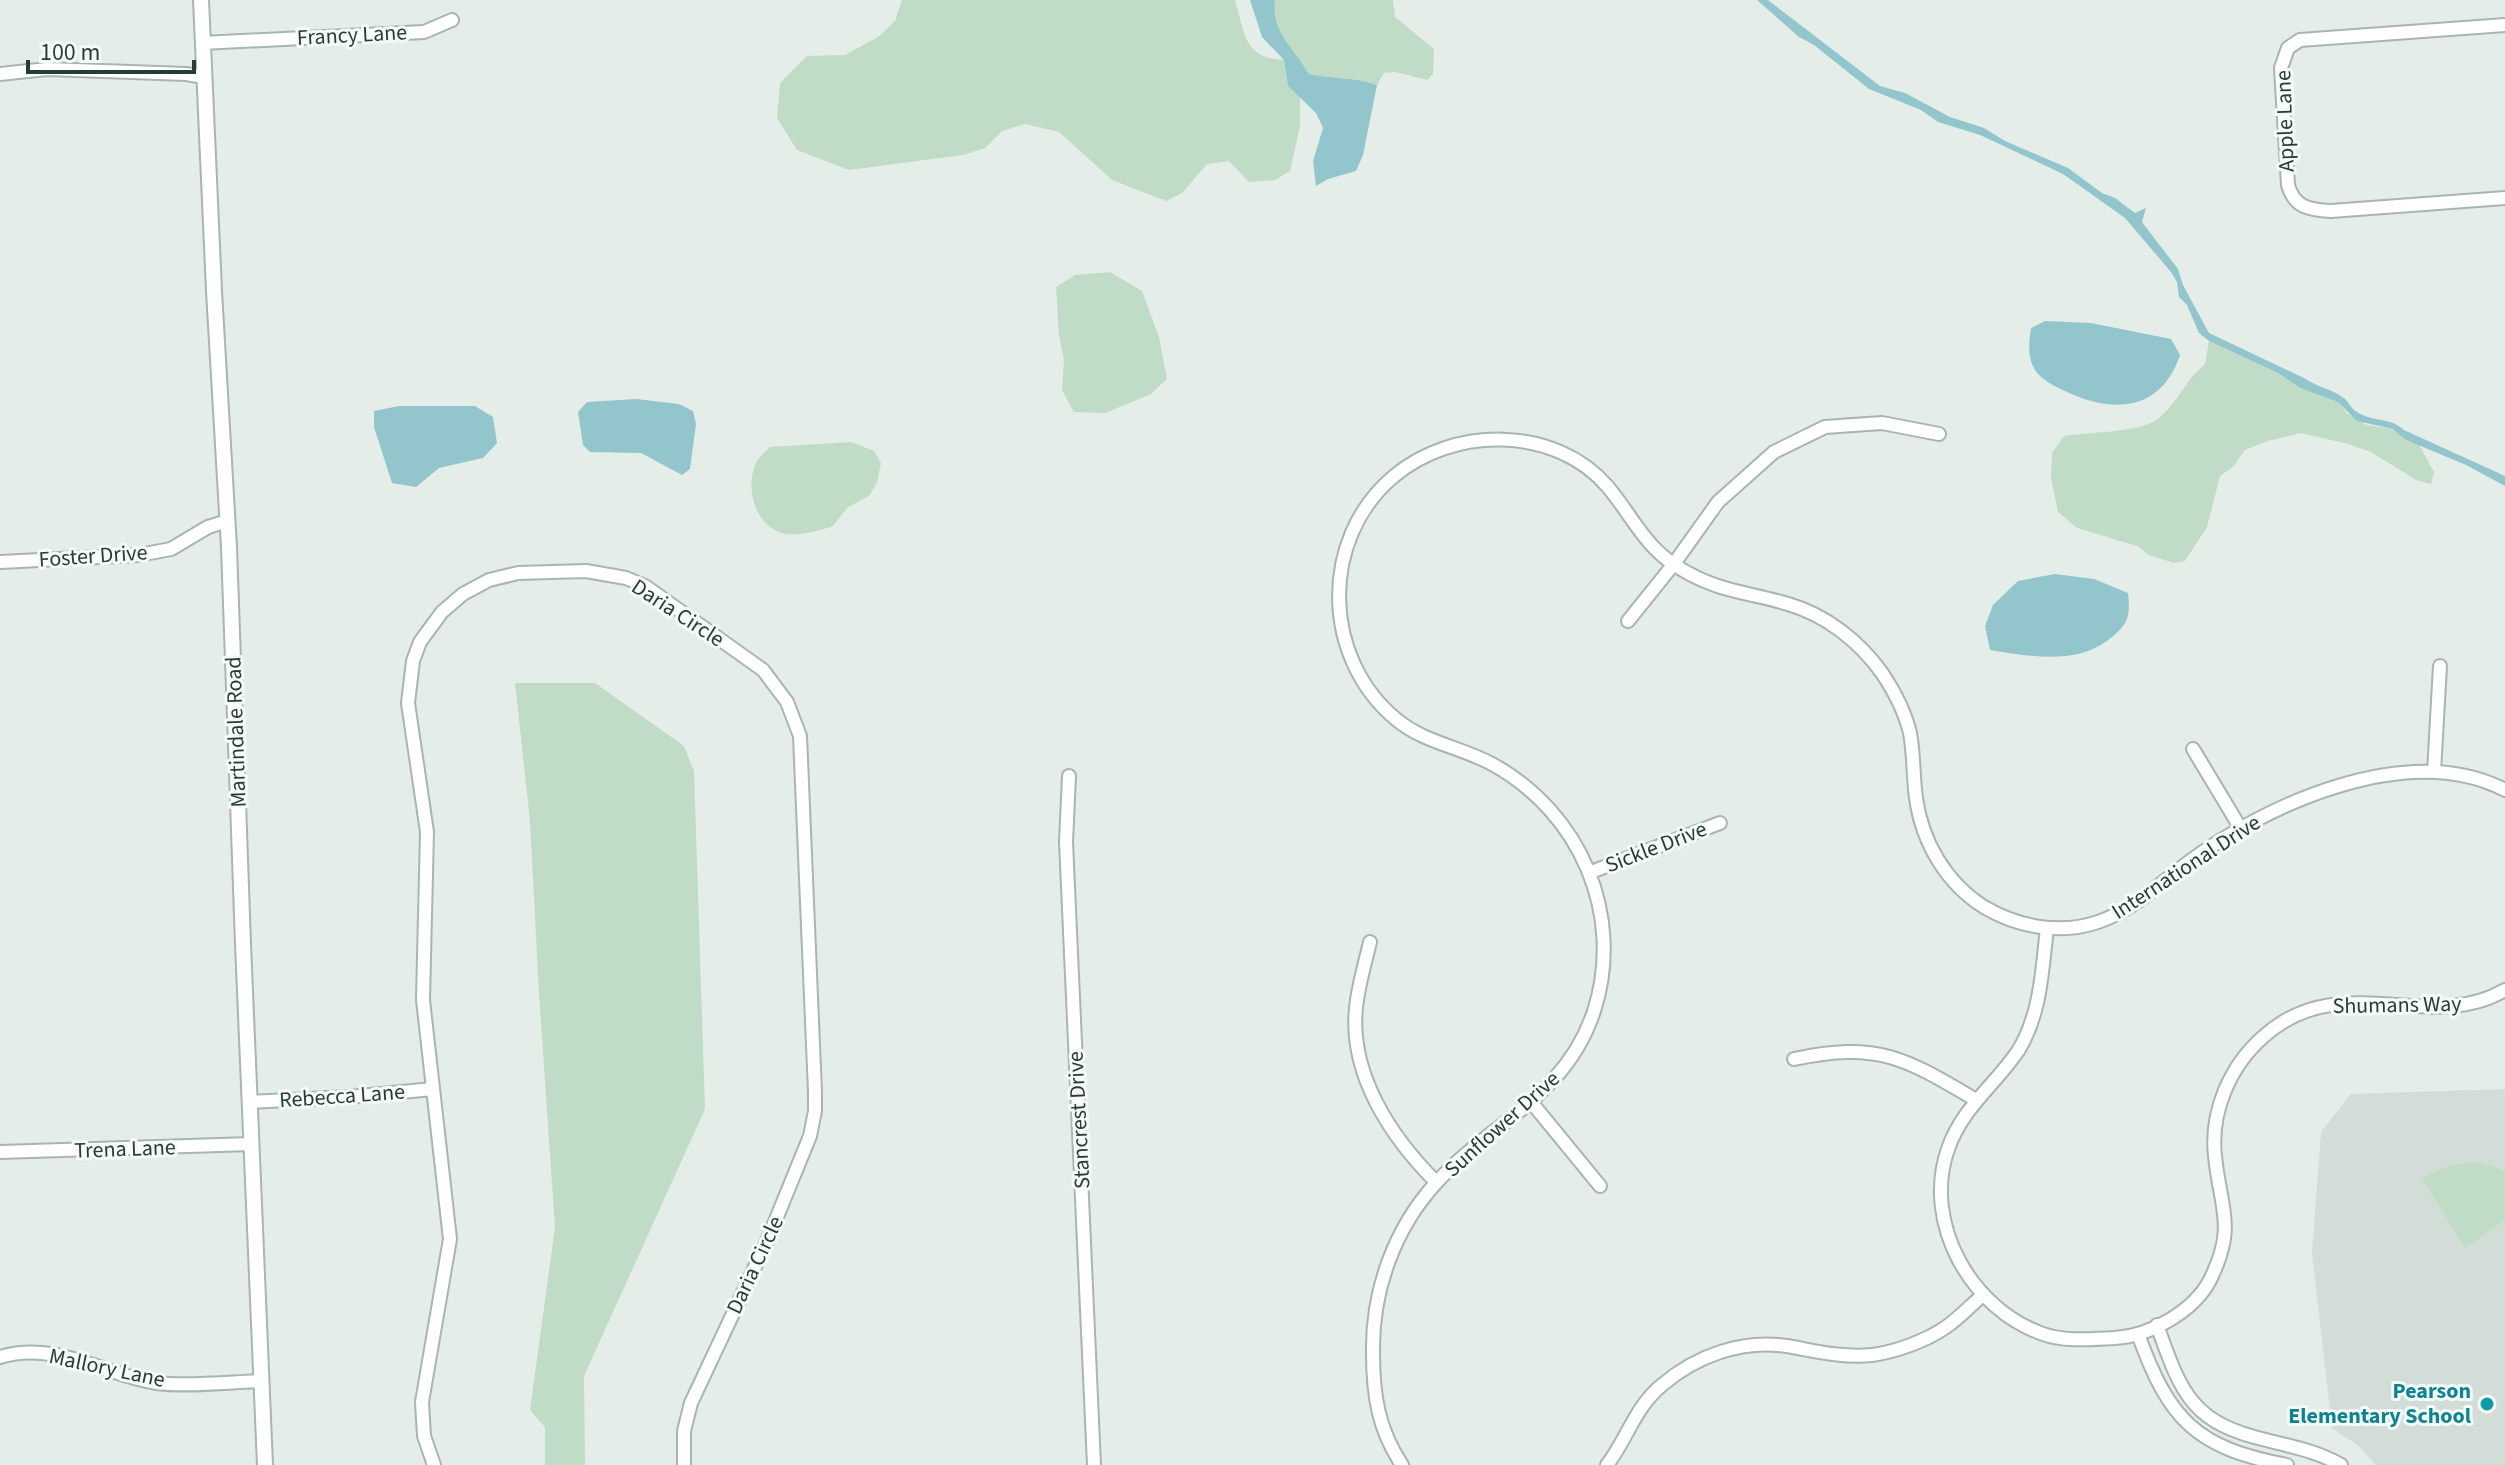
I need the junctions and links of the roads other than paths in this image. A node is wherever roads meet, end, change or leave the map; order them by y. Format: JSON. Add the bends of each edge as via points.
{"nodes":[{"id":1,"x":201,"y":0,"type":"edge"},
{"id":2,"x":452,"y":20,"type":"dead end"},
{"id":3,"x":2505,"y":25,"type":"edge"},
{"id":4,"x":202,"y":43,"type":"junction"},
{"id":5,"x":0,"y":74,"type":"edge"},
{"id":6,"x":204,"y":77,"type":"junction"},
{"id":7,"x":2505,"y":198,"type":"edge"},
{"id":8,"x":1939,"y":434,"type":"dead end"},
{"id":9,"x":227,"y":521,"type":"junction"},
{"id":10,"x":0,"y":562,"type":"edge"},
{"id":11,"x":1673,"y":565,"type":"junction"},
{"id":12,"x":1628,"y":621,"type":"dead end"},
{"id":13,"x":2440,"y":666,"type":"dead end"},
{"id":14,"x":2193,"y":749,"type":"dead end"},
{"id":15,"x":2434,"y":772,"type":"junction"},
{"id":16,"x":1069,"y":776,"type":"dead end"},
{"id":17,"x":2505,"y":790,"type":"edge"},
{"id":18,"x":1720,"y":823,"type":"dead end"},
{"id":19,"x":2241,"y":829,"type":"junction"},
{"id":20,"x":1591,"y":872,"type":"junction"},
{"id":21,"x":2047,"y":928,"type":"junction"},
{"id":22,"x":1370,"y":942,"type":"dead end"},
{"id":23,"x":2505,"y":990,"type":"edge"},
{"id":24,"x":1794,"y":1059,"type":"dead end"},
{"id":25,"x":433,"y":1089,"type":"junction"},
{"id":26,"x":1976,"y":1100,"type":"junction"},
{"id":27,"x":250,"y":1102,"type":"junction"},
{"id":28,"x":1532,"y":1103,"type":"junction"},
{"id":29,"x":251,"y":1144,"type":"junction"},
{"id":30,"x":0,"y":1152,"type":"edge"},
{"id":31,"x":1436,"y":1182,"type":"junction"},
{"id":32,"x":1600,"y":1186,"type":"dead end"},
{"id":33,"x":1983,"y":1295,"type":"junction"},
{"id":34,"x":2157,"y":1325,"type":"junction"},
{"id":35,"x":2138,"y":1334,"type":"junction"},
{"id":36,"x":0,"y":1357,"type":"edge"},
{"id":37,"x":262,"y":1381,"type":"junction"},
{"id":38,"x":2182,"y":1389,"type":"junction"},
{"id":39,"x":2166,"y":1398,"type":"junction"},
{"id":40,"x":2214,"y":1424,"type":"junction"},
{"id":41,"x":2207,"y":1440,"type":"junction"},
{"id":42,"x":2292,"y":1446,"type":"junction"},
{"id":43,"x":265,"y":1465,"type":"edge"},
{"id":44,"x":434,"y":1465,"type":"edge"},
{"id":45,"x":684,"y":1465,"type":"edge"},
{"id":46,"x":1094,"y":1465,"type":"edge"},
{"id":47,"x":1402,"y":1465,"type":"edge"},
{"id":48,"x":1607,"y":1465,"type":"edge"},
{"id":49,"x":2287,"y":1465,"type":"edge"},
{"id":50,"x":2341,"y":1465,"type":"edge"}],
"edges":[{"from":1,"to":4,"type":"street","name":"Martindale Road"},
{"from":2,"to":4,"type":"street","name":"Francy Lane","via":[[424,32]]},
{"from":3,"to":7,"type":"street","name":"Apple Lane","via":[[2300,40],[2288,48],[2281,68],[2288,185],[2305,209]]},
{"from":4,"to":6,"type":"street","name":"Martindale Road"},
{"from":5,"to":6,"type":"street","via":[[47,69]]},
{"from":6,"to":9,"type":"street","name":"Martindale Road"},
{"from":8,"to":11,"type":"street","via":[[1882,423],[1825,427],[1774,452],[1718,502]]},
{"from":9,"to":10,"type":"street","name":"Foster Drive","via":[[171,549],[139,555]]},
{"from":9,"to":27,"type":"street","name":"Martindale Road"},
{"from":11,"to":12,"type":"street"},
{"from":11,"to":20,"type":"street","name":"Sunflower Drive","via":[[1588,469],[1543,447],[1496,439],[1452,445],[1395,474],[1357,520],[1343,557],[1338,599],[1344,641],[1352,664],[1377,701],[1430,741],[1514,777],[1552,811]]},
{"from":11,"to":21,"type":"street","name":"International Drive","via":[[1718,588],[1804,609],[1857,645],[1888,683],[1906,719],[1922,824],[1944,871],[1987,909]]},
{"from":13,"to":15,"type":"street"},
{"from":14,"to":19,"type":"street"},
{"from":15,"to":17,"type":"street","name":"International Drive","via":[[2481,778]]},
{"from":15,"to":19,"type":"street","name":"International Drive","via":[[2394,774],[2337,787]]},
{"from":16,"to":46,"type":"street","name":"Stancrest Drive","via":[[1066,842]]},
{"from":18,"to":20,"type":"street","name":"Sickle Drive"},
{"from":19,"to":21,"type":"street","name":"International Drive","via":[[2127,909],[2082,926]]},
{"from":20,"to":28,"type":"street","name":"Sunflower Drive","via":[[1602,919],[1601,985],[1574,1054]]},
{"from":21,"to":26,"type":"street","name":"Shumans Way","via":[[2032,1023],[2017,1051]]},
{"from":22,"to":31,"type":"street","via":[[1355,1009],[1357,1047],[1392,1133]]},
{"from":23,"to":34,"type":"street","name":"Shumans Way","via":[[2459,1007],[2323,1005],[2263,1036],[2237,1067],[2217,1116],[2215,1156],[2225,1234],[2217,1264],[2187,1306]]},
{"from":24,"to":26,"type":"street","via":[[1832,1051],[1869,1052],[1920,1067]]},
{"from":25,"to":27,"type":"street","name":"Rebecca Lane"},
{"from":25,"to":44,"type":"street","name":"Daria Circle","via":[[450,1239],[422,1402],[424,1436]]},
{"from":25,"to":45,"type":"street","name":"Daria Circle","via":[[422,989],[427,832],[408,703],[420,642],[442,612],[489,580],[586,571],[626,578],[763,670],[787,702],[800,736],[813,1126],[768,1239],[691,1403]]},
{"from":26,"to":33,"type":"street","name":"Shumans Way","via":[[1947,1151],[1942,1208],[1962,1266]]},
{"from":27,"to":29,"type":"street","name":"Martindale Road"},
{"from":28,"to":31,"type":"street","name":"Sunflower Drive"},
{"from":28,"to":32,"type":"street"},
{"from":29,"to":30,"type":"street","name":"Trena Lane"},
{"from":29,"to":37,"type":"street","name":"Martindale Road"},
{"from":31,"to":47,"type":"street","name":"Sunflower Drive","via":[[1393,1249],[1375,1312],[1376,1409]]},
{"from":33,"to":35,"type":"street","name":"Shumans Way","via":[[2001,1313],[2044,1335],[2080,1340]]},
{"from":33,"to":48,"type":"street","via":[[1945,1328],[1894,1350],[1841,1355],[1757,1344],[1697,1361],[1645,1401]]},
{"from":34,"to":35,"type":"street","name":"Shumans Way"},
{"from":34,"to":38,"type":"street"},
{"from":35,"to":39,"type":"street"},
{"from":36,"to":37,"type":"street","name":"Mallory Lane","via":[[66,1355],[158,1383]]},
{"from":37,"to":43,"type":"street","name":"Martindale Road"},
{"from":38,"to":39,"type":"street"},
{"from":38,"to":40,"type":"street"},
{"from":39,"to":41,"type":"street"},
{"from":40,"to":41,"type":"street"},
{"from":40,"to":42,"type":"street"},
{"from":41,"to":49,"type":"street","via":[[2248,1458]]},
{"from":42,"to":49,"type":"street"},
{"from":42,"to":50,"type":"street"}]}
